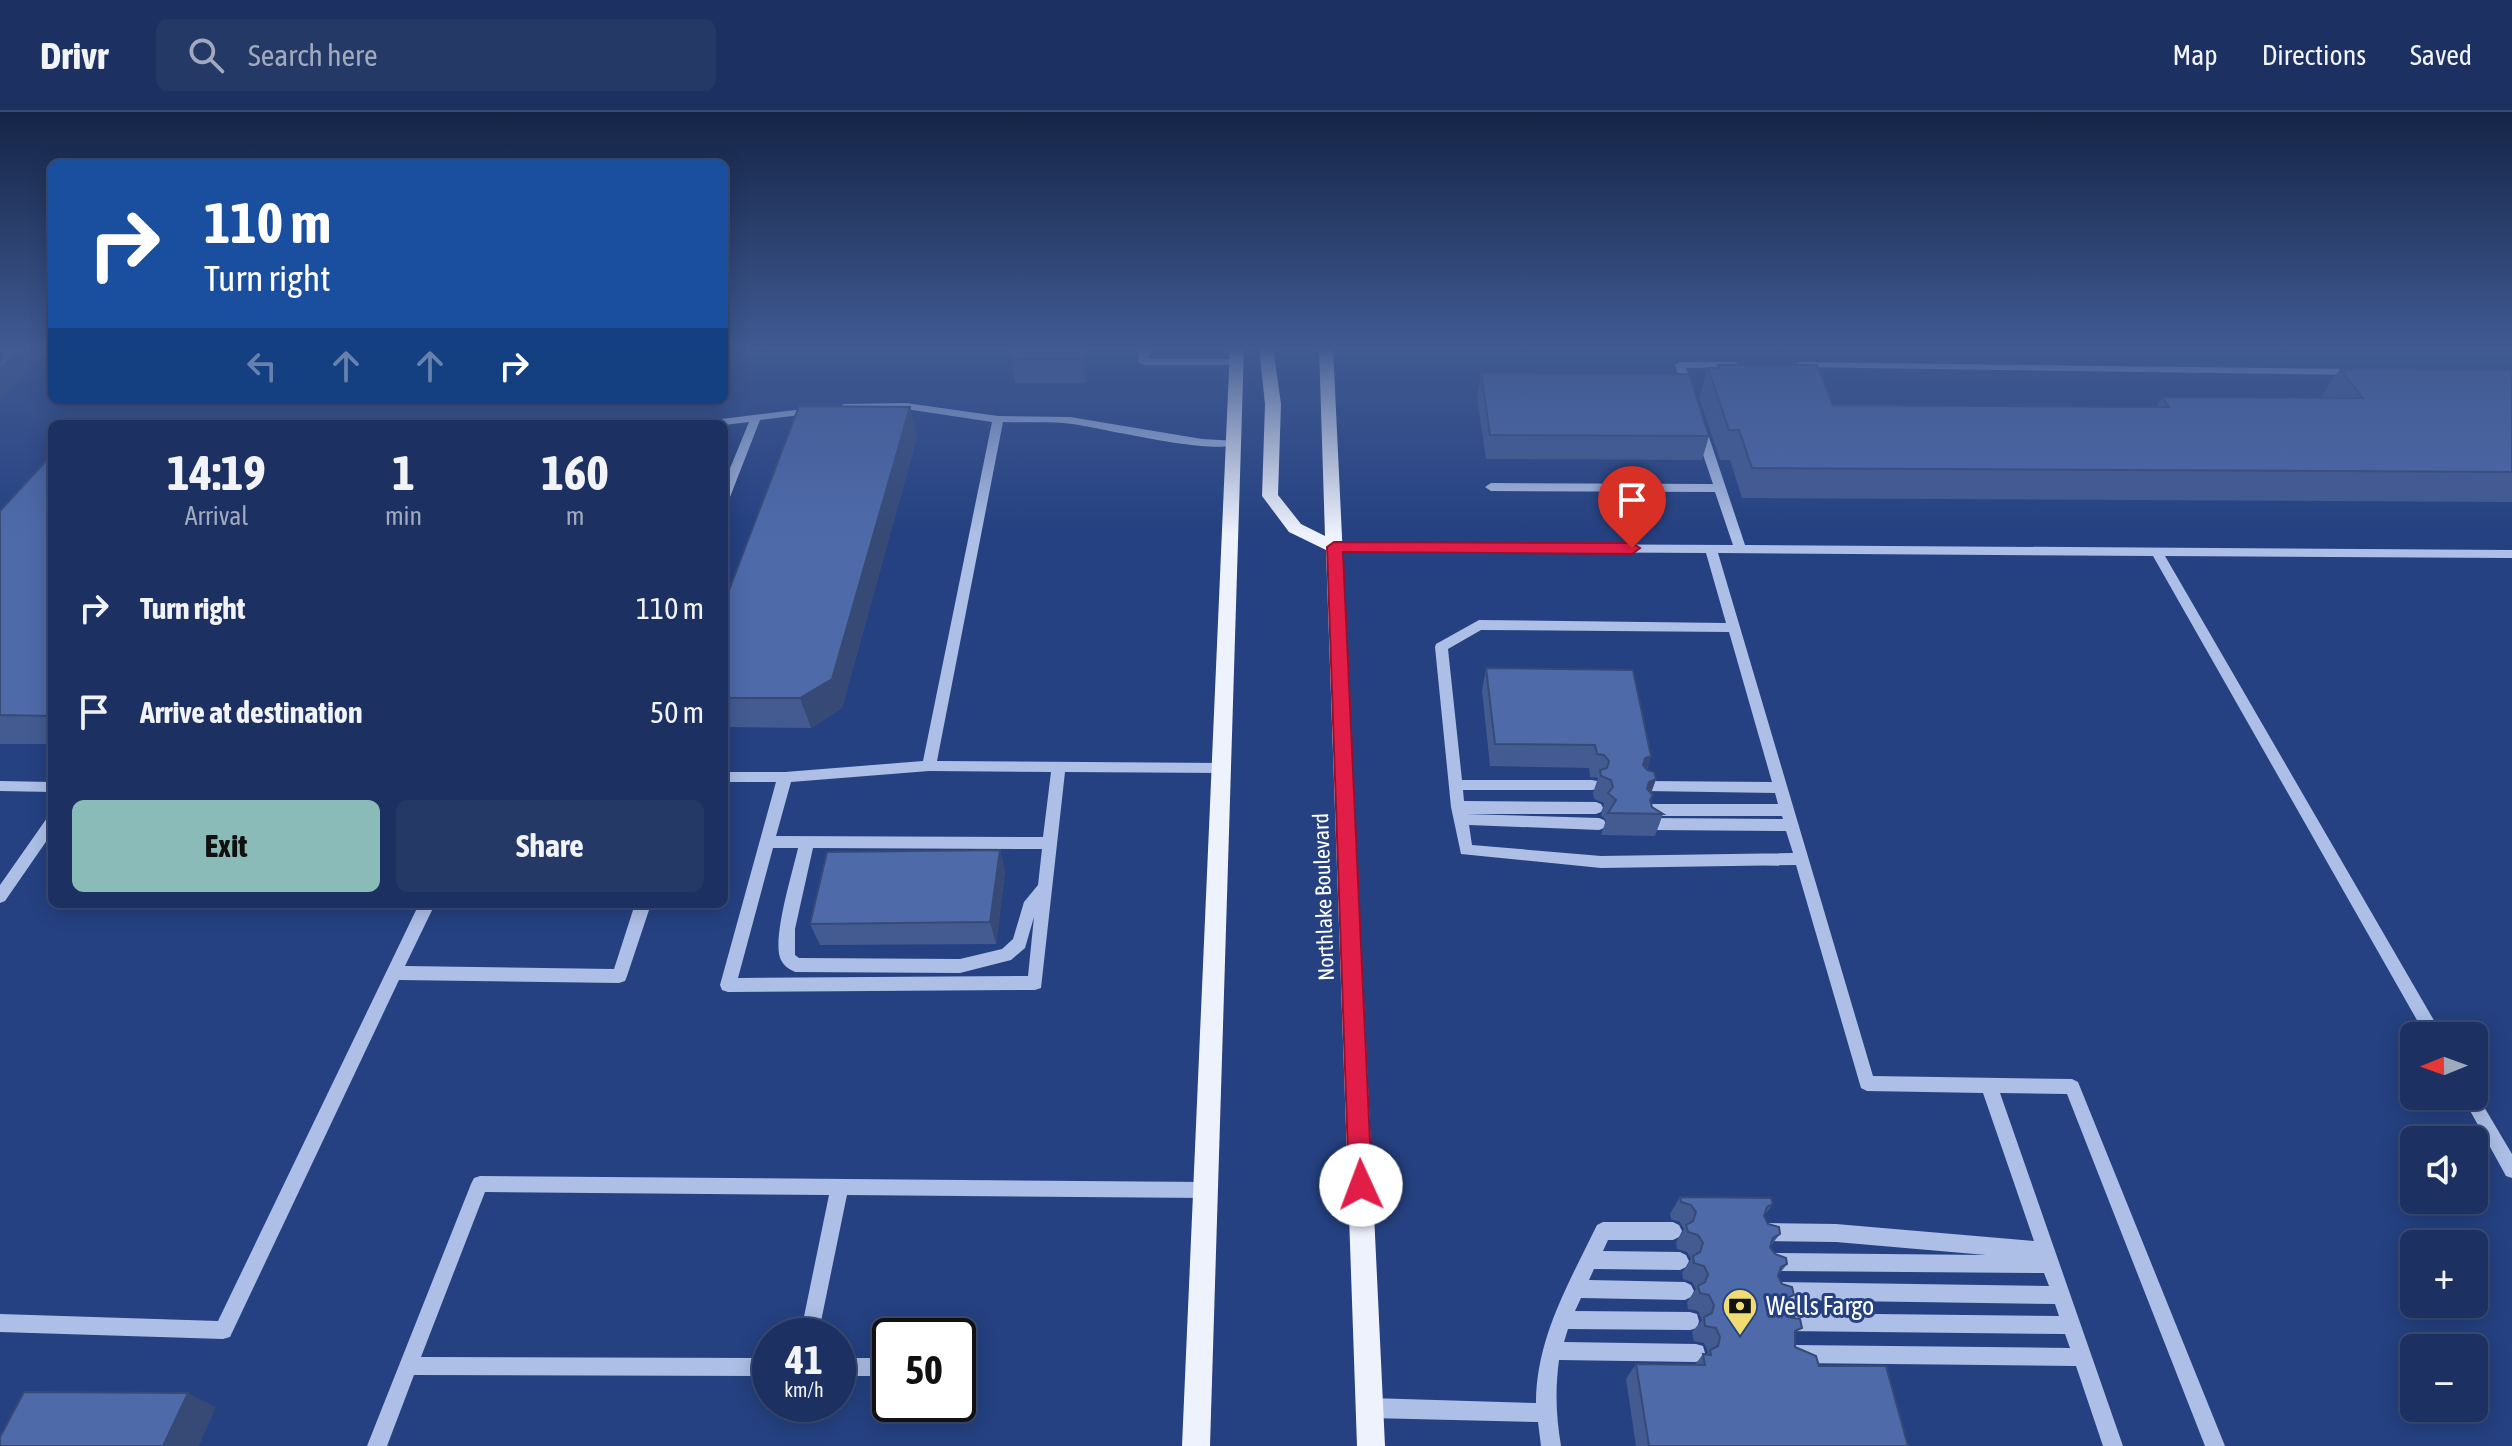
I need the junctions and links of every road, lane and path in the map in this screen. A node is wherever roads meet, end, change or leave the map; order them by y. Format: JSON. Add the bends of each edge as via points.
{"nodes":[{"id":1,"x":827,"y":409,"type":"edge"},
{"id":2,"x":929,"y":409,"type":"edge"},
{"id":3,"x":1235,"y":409,"type":"edge"},
{"id":4,"x":1273,"y":409,"type":"edge"},
{"id":5,"x":1328,"y":409,"type":"edge"},
{"id":6,"x":756,"y":417,"type":"junction"},
{"id":7,"x":1697,"y":418,"type":"edge"},
{"id":8,"x":998,"y":419,"type":"junction"},
{"id":9,"x":728,"y":421,"type":"edge"},
{"id":10,"x":1233,"y":443,"type":"junction"},
{"id":11,"x":728,"y":487,"type":"edge"},
{"id":12,"x":1491,"y":487,"type":"dead end"},
{"id":13,"x":1720,"y":488,"type":"junction"},
{"id":14,"x":1334,"y":547,"type":"junction"},
{"id":15,"x":1711,"y":549,"type":"junction"},
{"id":16,"x":1740,"y":549,"type":"junction"},
{"id":17,"x":2157,"y":552,"type":"junction"},
{"id":18,"x":2512,"y":554,"type":"edge"},
{"id":19,"x":1734,"y":628,"type":"junction"},
{"id":20,"x":929,"y":766,"type":"junction"},
{"id":21,"x":1059,"y":767,"type":"junction"},
{"id":22,"x":1222,"y":768,"type":"junction"},
{"id":23,"x":728,"y":777,"type":"edge"},
{"id":24,"x":785,"y":777,"type":"junction"},
{"id":25,"x":1456,"y":785,"type":"junction"},
{"id":26,"x":1592,"y":785,"type":"dead end"},
{"id":27,"x":0,"y":786,"type":"edge"},
{"id":28,"x":1645,"y":786,"type":"edge"},
{"id":29,"x":48,"y":787,"type":"edge"},
{"id":30,"x":1780,"y":788,"type":"junction"},
{"id":31,"x":1596,"y":808,"type":"dead end"},
{"id":32,"x":1459,"y":813,"type":"junction"},
{"id":33,"x":1651,"y":817,"type":"edge"},
{"id":34,"x":1789,"y":818,"type":"junction"},
{"id":35,"x":1599,"y":824,"type":"dead end"},
{"id":36,"x":48,"y":828,"type":"edge"},
{"id":37,"x":767,"y":842,"type":"junction"},
{"id":38,"x":807,"y":842,"type":"junction"},
{"id":39,"x":1050,"y":843,"type":"junction"},
{"id":40,"x":1801,"y":859,"type":"junction"},
{"id":41,"x":1045,"y":888,"type":"junction"},
{"id":42,"x":0,"y":897,"type":"edge"},
{"id":43,"x":425,"y":908,"type":"edge"},
{"id":44,"x":642,"y":908,"type":"edge"},
{"id":45,"x":395,"y":973,"type":"junction"},
{"id":46,"x":2427,"y":1022,"type":"edge"},
{"id":47,"x":1989,"y":1086,"type":"junction"},
{"id":48,"x":2478,"y":1110,"type":"edge"},
{"id":49,"x":2512,"y":1170,"type":"edge"},
{"id":50,"x":840,"y":1186,"type":"junction"},
{"id":51,"x":1206,"y":1190,"type":"junction"},
{"id":52,"x":1673,"y":1231,"type":"dead end"},
{"id":53,"x":1763,"y":1232,"type":"edge"},
{"id":54,"x":2049,"y":1258,"type":"junction"},
{"id":55,"x":1590,"y":1260,"type":"junction"},
{"id":56,"x":1680,"y":1261,"type":"dead end"},
{"id":57,"x":1769,"y":1262,"type":"edge"},
{"id":58,"x":1576,"y":1289,"type":"junction"},
{"id":59,"x":1685,"y":1291,"type":"dead end"},
{"id":60,"x":1776,"y":1291,"type":"edge"},
{"id":61,"x":2061,"y":1295,"type":"junction"},
{"id":62,"x":813,"y":1318,"type":"edge"},
{"id":63,"x":1563,"y":1320,"type":"junction"},
{"id":64,"x":1690,"y":1321,"type":"dead end"},
{"id":65,"x":1783,"y":1322,"type":"edge"},
{"id":66,"x":0,"y":1323,"type":"edge"},
{"id":67,"x":2071,"y":1325,"type":"junction"},
{"id":68,"x":1550,"y":1351,"type":"junction"},
{"id":69,"x":1696,"y":1353,"type":"dead end"},
{"id":70,"x":1791,"y":1354,"type":"edge"},
{"id":71,"x":2082,"y":1357,"type":"junction"},
{"id":72,"x":409,"y":1366,"type":"junction"},
{"id":73,"x":752,"y":1367,"type":"edge"},
{"id":74,"x":1370,"y":1408,"type":"junction"},
{"id":75,"x":1543,"y":1413,"type":"junction"},
{"id":76,"x":377,"y":1446,"type":"edge"},
{"id":77,"x":1196,"y":1446,"type":"edge"},
{"id":78,"x":1371,"y":1446,"type":"edge"},
{"id":79,"x":1551,"y":1446,"type":"edge"},
{"id":80,"x":2113,"y":1446,"type":"edge"},
{"id":81,"x":2215,"y":1446,"type":"edge"}],
"edges":[{"from":1,"to":6,"type":"lane"},
{"from":2,"to":8,"type":"lane"},
{"from":3,"to":10,"type":"main road"},
{"from":4,"to":14,"type":"main road","via":[[1270,496],[1295,528]]},
{"from":5,"to":14,"type":"main road","name":"Northlake Boulevard"},
{"from":6,"to":9,"type":"lane"},
{"from":6,"to":11,"type":"lane"},
{"from":7,"to":13,"type":"lane"},
{"from":8,"to":10,"type":"lane","via":[[1070,420],[1202,443]]},
{"from":8,"to":20,"type":"lane"},
{"from":10,"to":22,"type":"main road"},
{"from":12,"to":13,"type":"lane"},
{"from":13,"to":16,"type":"lane"},
{"from":14,"to":15,"type":"lane"},
{"from":14,"to":74,"type":"main road","name":"Northlake Boulevard"},
{"from":15,"to":16,"type":"lane"},
{"from":15,"to":19,"type":"lane"},
{"from":16,"to":17,"type":"lane"},
{"from":17,"to":18,"type":"lane"},
{"from":17,"to":46,"type":"lane"},
{"from":19,"to":25,"type":"lane","via":[[1479,625],[1441,647]]},
{"from":19,"to":30,"type":"lane"},
{"from":20,"to":21,"type":"lane"},
{"from":20,"to":24,"type":"lane"},
{"from":21,"to":22,"type":"lane"},
{"from":21,"to":39,"type":"lane"},
{"from":22,"to":51,"type":"main road"},
{"from":23,"to":24,"type":"lane"},
{"from":24,"to":37,"type":"lane"},
{"from":25,"to":26,"type":"lane"},
{"from":25,"to":32,"type":"lane"},
{"from":27,"to":29,"type":"lane"},
{"from":28,"to":30,"type":"lane"},
{"from":30,"to":34,"type":"lane"},
{"from":31,"to":32,"type":"lane"},
{"from":32,"to":35,"type":"lane"},
{"from":32,"to":40,"type":"lane","via":[[1466,850],[1601,862]]},
{"from":33,"to":34,"type":"lane"},
{"from":34,"to":40,"type":"lane"},
{"from":36,"to":42,"type":"lane"},
{"from":37,"to":38,"type":"lane"},
{"from":37,"to":41,"type":"lane","via":[[728,985],[1035,983]]},
{"from":38,"to":39,"type":"lane"},
{"from":38,"to":41,"type":"lane","via":[[787,929],[787,957],[795,965],[960,966],[1006,955],[1020,943],[1031,902]]},
{"from":39,"to":41,"type":"lane"},
{"from":40,"to":47,"type":"lane","via":[[1867,1083]]},
{"from":43,"to":45,"type":"lane"},
{"from":44,"to":45,"type":"lane","via":[[619,976]]},
{"from":45,"to":66,"type":"lane","via":[[223,1330]]},
{"from":47,"to":54,"type":"lane"},
{"from":47,"to":81,"type":"lane","via":[[2072,1087]]},
{"from":48,"to":49,"type":"lane"},
{"from":50,"to":51,"type":"lane"},
{"from":50,"to":62,"type":"lane"},
{"from":50,"to":72,"type":"lane","via":[[480,1184]]},
{"from":51,"to":77,"type":"main road"},
{"from":52,"to":55,"type":"lane","via":[[1603,1231]]},
{"from":53,"to":54,"type":"lane","via":[[1836,1233]]},
{"from":54,"to":57,"type":"lane"},
{"from":54,"to":61,"type":"lane"},
{"from":55,"to":56,"type":"lane"},
{"from":55,"to":58,"type":"lane"},
{"from":58,"to":59,"type":"lane"},
{"from":58,"to":63,"type":"lane"},
{"from":60,"to":61,"type":"lane"},
{"from":61,"to":67,"type":"lane"},
{"from":63,"to":64,"type":"lane"},
{"from":63,"to":68,"type":"lane"},
{"from":65,"to":67,"type":"lane"},
{"from":67,"to":71,"type":"lane"},
{"from":68,"to":69,"type":"lane"},
{"from":68,"to":75,"type":"lane"},
{"from":70,"to":71,"type":"lane"},
{"from":71,"to":80,"type":"lane"},
{"from":72,"to":73,"type":"lane"},
{"from":72,"to":76,"type":"lane"},
{"from":74,"to":75,"type":"lane"},
{"from":74,"to":78,"type":"main road","name":"Northlake Boulevard"},
{"from":75,"to":79,"type":"lane"}]}
